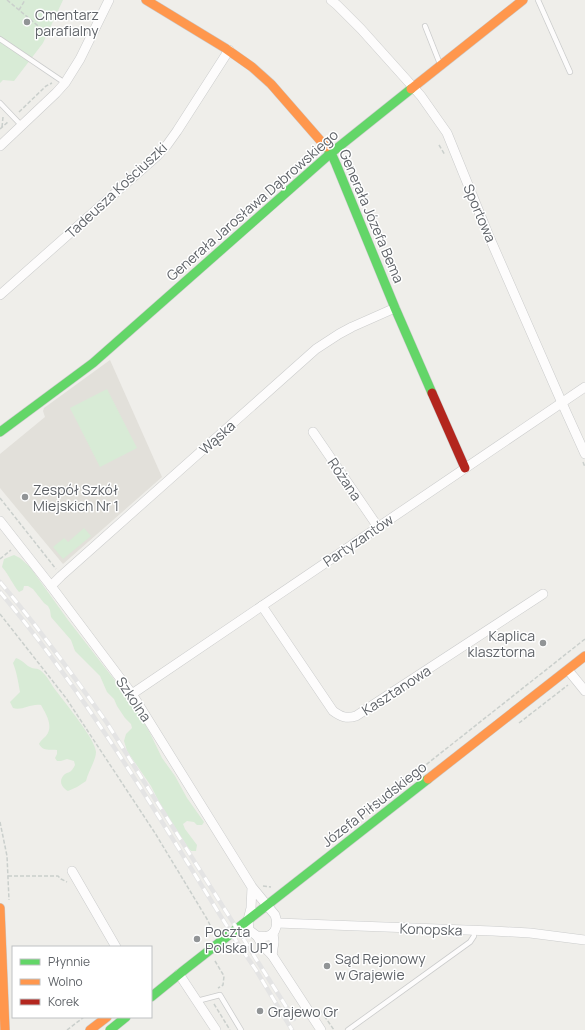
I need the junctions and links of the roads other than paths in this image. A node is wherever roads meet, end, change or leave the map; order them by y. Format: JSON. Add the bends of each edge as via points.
{"nodes":[{"id":1,"x":109,"y":0,"type":"edge"},
{"id":2,"x":146,"y":0,"type":"edge"},
{"id":3,"x":331,"y":0,"type":"edge"},
{"id":4,"x":523,"y":0,"type":"edge"},
{"id":5,"x":538,"y":0,"type":"edge"},
{"id":6,"x":425,"y":26,"type":"dead end"},
{"id":7,"x":0,"y":39,"type":"edge"},
{"id":8,"x":229,"y":50,"type":"junction"},
{"id":9,"x":440,"y":66,"type":"junction"},
{"id":10,"x":570,"y":72,"type":"dead end"},
{"id":11,"x":62,"y":81,"type":"junction"},
{"id":12,"x":413,"y":87,"type":"junction"},
{"id":13,"x":0,"y":103,"type":"edge"},
{"id":14,"x":22,"y":126,"type":"junction"},
{"id":15,"x":0,"y":146,"type":"edge"},
{"id":16,"x":331,"y":153,"type":"junction"},
{"id":17,"x":0,"y":295,"type":"edge"},
{"id":18,"x":395,"y":308,"type":"junction"},
{"id":19,"x":585,"y":387,"type":"edge"},
{"id":20,"x":562,"y":403,"type":"junction"},
{"id":21,"x":0,"y":432,"type":"edge"},
{"id":22,"x":313,"y":432,"type":"dead end"},
{"id":23,"x":585,"y":454,"type":"edge"},
{"id":24,"x":465,"y":468,"type":"junction"},
{"id":25,"x":0,"y":521,"type":"edge"},
{"id":26,"x":378,"y":526,"type":"junction"},
{"id":27,"x":51,"y":586,"type":"junction"},
{"id":28,"x":543,"y":594,"type":"dead end"},
{"id":29,"x":262,"y":606,"type":"junction"},
{"id":30,"x":585,"y":656,"type":"edge"},
{"id":31,"x":568,"y":670,"type":"junction"},
{"id":32,"x":585,"y":691,"type":"edge"},
{"id":33,"x":132,"y":694,"type":"junction"},
{"id":34,"x":72,"y":871,"type":"dead end"},
{"id":35,"x":256,"y":886,"type":"junction"},
{"id":36,"x":266,"y":905,"type":"junction"},
{"id":37,"x":0,"y":908,"type":"edge"},
{"id":38,"x":248,"y":920,"type":"junction"},
{"id":39,"x":277,"y":923,"type":"junction"},
{"id":40,"x":474,"y":930,"type":"junction"},
{"id":41,"x":273,"y":933,"type":"junction"},
{"id":42,"x":257,"y":936,"type":"junction"},
{"id":43,"x":585,"y":940,"type":"edge"},
{"id":44,"x":115,"y":946,"type":"edge"},
{"id":45,"x":272,"y":955,"type":"junction"},
{"id":46,"x":179,"y":974,"type":"junction"},
{"id":47,"x":152,"y":988,"type":"edge"},
{"id":48,"x":152,"y":996,"type":"edge"},
{"id":49,"x":197,"y":1001,"type":"junction"},
{"id":50,"x":107,"y":1018,"type":"edge"},
{"id":51,"x":125,"y":1018,"type":"edge"},
{"id":52,"x":5,"y":1030,"type":"edge"},
{"id":53,"x":90,"y":1030,"type":"edge"},
{"id":54,"x":110,"y":1030,"type":"edge"},
{"id":55,"x":216,"y":1030,"type":"edge"},
{"id":56,"x":242,"y":1030,"type":"edge"},
{"id":57,"x":322,"y":1030,"type":"edge"},
{"id":58,"x":348,"y":1030,"type":"edge"}],
"edges":[{"from":1,"to":11,"type":"street","via":[[80,59]]},
{"from":2,"to":8,"type":"street","name":"Generała Józefa Bema"},
{"from":3,"to":12,"type":"street","name":"Sportowa"},
{"from":4,"to":9,"type":"street","name":"Generała Jarosława Dąbrowskiego"},
{"from":5,"to":10,"type":"lane"},
{"from":6,"to":9,"type":"lane"},
{"from":7,"to":11,"type":"lane"},
{"from":8,"to":16,"type":"street","name":"Generała Józefa Bema","via":[[268,82]]},
{"from":8,"to":17,"type":"street","name":"Tadeusza Kościuszki","via":[[167,144]]},
{"from":9,"to":12,"type":"street","name":"Generała Jarosława Dąbrowskiego"},
{"from":11,"to":14,"type":"street","via":[[56,93]]},
{"from":12,"to":16,"type":"street","name":"Generała Jarosława Dąbrowskiego"},
{"from":12,"to":20,"type":"street","name":"Sportowa","via":[[448,136]]},
{"from":13,"to":14,"type":"lane"},
{"from":14,"to":15,"type":"street"},
{"from":16,"to":18,"type":"street","name":"Generała Józefa Bema"},
{"from":16,"to":21,"type":"street","name":"Generała Jarosława Dąbrowskiego","via":[[93,363]]},
{"from":18,"to":24,"type":"street","name":"Generała Józefa Bema"},
{"from":18,"to":27,"type":"street","name":"Wąska","via":[[352,327],[316,349]]},
{"from":19,"to":20,"type":"street","name":"Partyzantów"},
{"from":20,"to":23,"type":"street","name":"Sportowa"},
{"from":20,"to":24,"type":"street","name":"Partyzantów"},
{"from":22,"to":26,"type":"street","name":"Różana"},
{"from":24,"to":26,"type":"street","name":"Partyzantów"},
{"from":25,"to":27,"type":"street","name":"Szkolna"},
{"from":26,"to":29,"type":"street","name":"Partyzantów"},
{"from":27,"to":33,"type":"street","name":"Szkolna"},
{"from":28,"to":29,"type":"street","name":"Kasztanowa","via":[[350,718],[339,716],[333,711]]},
{"from":29,"to":33,"type":"street","name":"Partyzantów"},
{"from":30,"to":31,"type":"street","name":"Józefa Piłsudskiego"},
{"from":31,"to":32,"type":"street"},
{"from":31,"to":36,"type":"street","name":"Józefa Piłsudskiego"},
{"from":33,"to":35,"type":"street","name":"Szkolna"},
{"from":34,"to":44,"type":"street"},
{"from":35,"to":36,"type":"street","name":"Szkolna"},
{"from":35,"to":38,"type":"street"},
{"from":36,"to":38,"type":"street","name":"Józefa Piłsudskiego"},
{"from":36,"to":39,"type":"street","via":[[275,915]]},
{"from":37,"to":52,"type":"street"},
{"from":38,"to":42,"type":"street","via":[[250,930]]},
{"from":38,"to":46,"type":"street","name":"Józefa Piłsudskiego"},
{"from":39,"to":40,"type":"street","name":"Konopska"},
{"from":39,"to":41,"type":"street"},
{"from":40,"to":43,"type":"street","name":"Konopska"},
{"from":40,"to":58,"type":"lane","via":[[470,942]]},
{"from":41,"to":42,"type":"street"},
{"from":41,"to":45,"type":"street"},
{"from":42,"to":45,"type":"street"},
{"from":45,"to":57,"type":"street"},
{"from":46,"to":47,"type":"street","name":"Józefa Piłsudskiego"},
{"from":46,"to":48,"type":"street","name":"Józefa Piłsudskiego"},
{"from":46,"to":49,"type":"street"},
{"from":49,"to":55,"type":"street"},
{"from":49,"to":56,"type":"lane","via":[[220,995]]},
{"from":50,"to":53,"type":"street"},
{"from":51,"to":54,"type":"street"}]}
